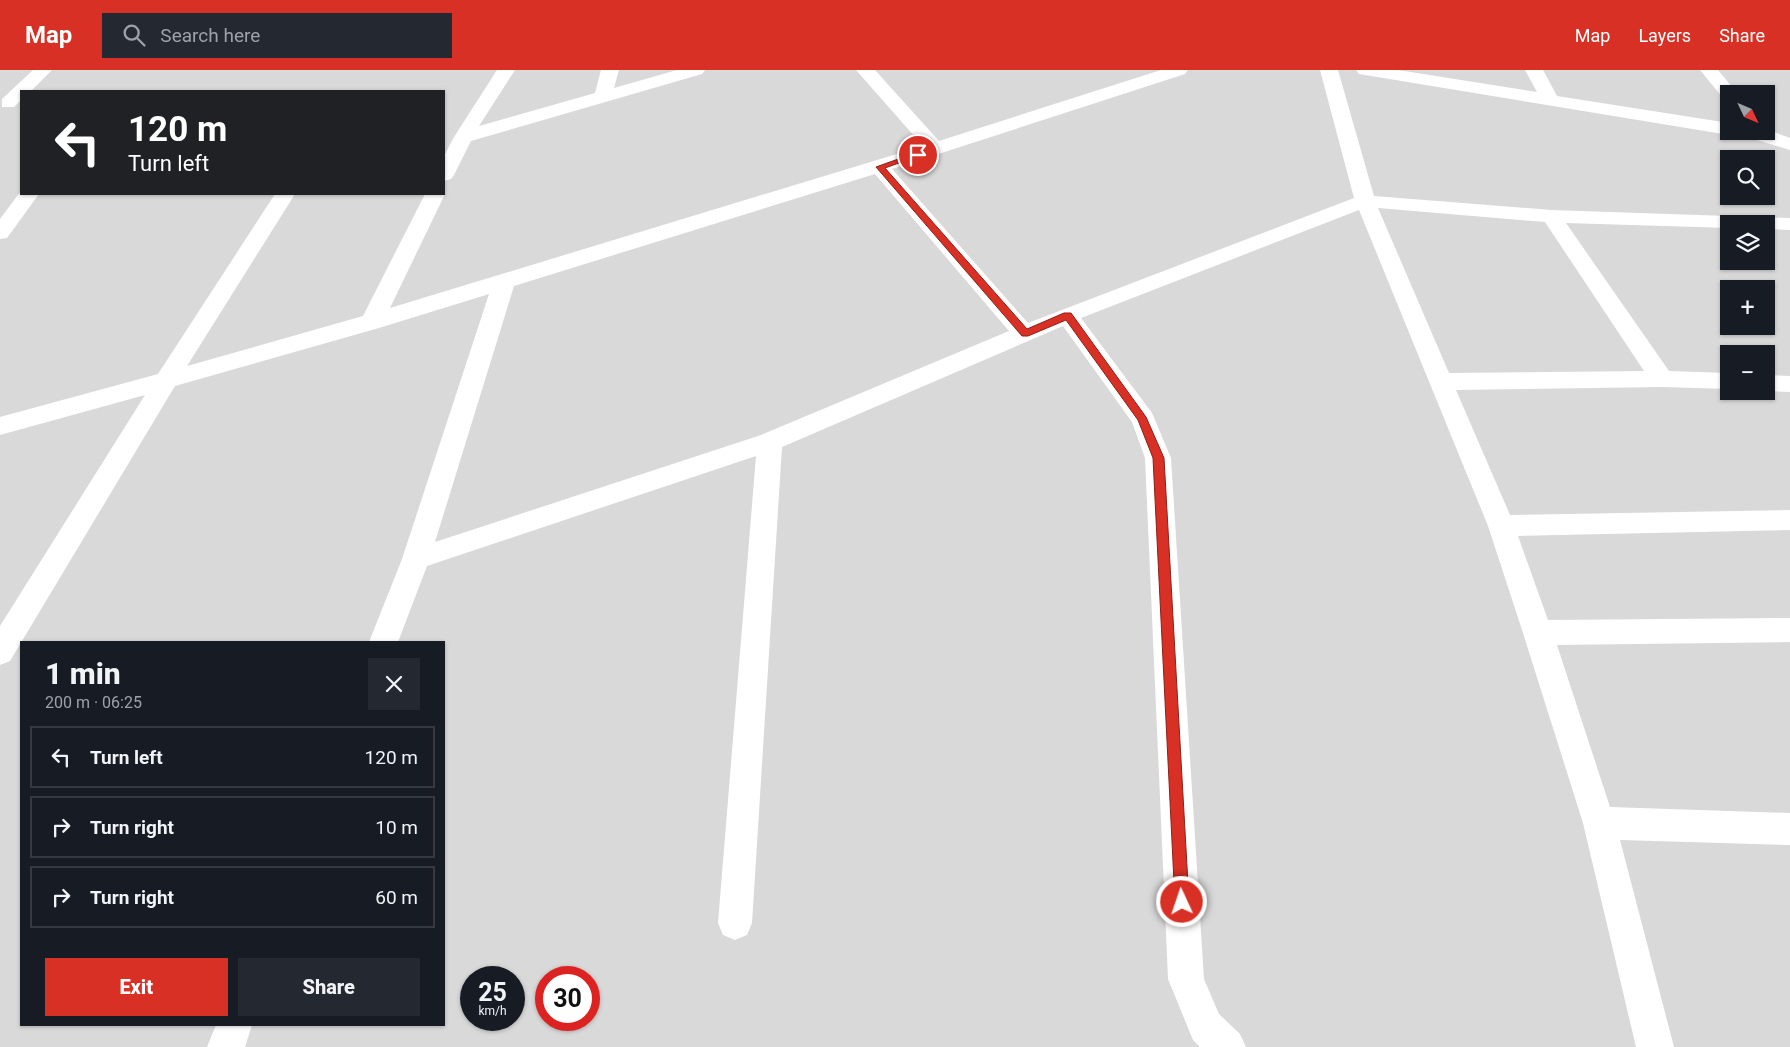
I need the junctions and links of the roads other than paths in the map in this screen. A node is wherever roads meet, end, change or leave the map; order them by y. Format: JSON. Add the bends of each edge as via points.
{"nodes":[{"id":1,"x":43,"y":70,"type":"edge"},
{"id":2,"x":506,"y":70,"type":"edge"},
{"id":3,"x":610,"y":70,"type":"edge"},
{"id":4,"x":696,"y":70,"type":"edge"},
{"id":5,"x":865,"y":70,"type":"edge"},
{"id":6,"x":1179,"y":70,"type":"edge"},
{"id":7,"x":1330,"y":70,"type":"edge"},
{"id":8,"x":1365,"y":70,"type":"edge"},
{"id":9,"x":1534,"y":70,"type":"edge"},
{"id":10,"x":1709,"y":70,"type":"edge"},
{"id":11,"x":1722,"y":85,"type":"edge"},
{"id":12,"x":24,"y":90,"type":"edge"},
{"id":13,"x":20,"y":94,"type":"edge"},
{"id":14,"x":603,"y":97,"type":"junction"},
{"id":15,"x":1550,"y":100,"type":"junction"},
{"id":16,"x":10,"y":104,"type":"edge"},
{"id":17,"x":1720,"y":128,"type":"edge"},
{"id":18,"x":463,"y":137,"type":"junction"},
{"id":19,"x":1775,"y":138,"type":"edge"},
{"id":20,"x":1790,"y":144,"type":"edge"},
{"id":21,"x":936,"y":149,"type":"junction"},
{"id":22,"x":880,"y":167,"type":"junction"},
{"id":23,"x":445,"y":173,"type":"edge"},
{"id":24,"x":28,"y":195,"type":"edge"},
{"id":25,"x":284,"y":195,"type":"edge"},
{"id":26,"x":435,"y":195,"type":"edge"},
{"id":27,"x":1365,"y":201,"type":"junction"},
{"id":28,"x":1551,"y":216,"type":"junction"},
{"id":29,"x":1790,"y":224,"type":"edge"},
{"id":30,"x":0,"y":232,"type":"edge"},
{"id":31,"x":504,"y":282,"type":"junction"},
{"id":32,"x":1068,"y":315,"type":"junction"},
{"id":33,"x":372,"y":323,"type":"junction"},
{"id":34,"x":1025,"y":334,"type":"junction"},
{"id":35,"x":1662,"y":379,"type":"junction"},
{"id":36,"x":164,"y":382,"type":"junction"},
{"id":37,"x":1441,"y":382,"type":"junction"},
{"id":38,"x":1720,"y":382,"type":"edge"},
{"id":39,"x":1775,"y":383,"type":"edge"},
{"id":40,"x":1790,"y":384,"type":"edge"},
{"id":41,"x":0,"y":426,"type":"edge"},
{"id":42,"x":770,"y":442,"type":"junction"},
{"id":43,"x":1790,"y":520,"type":"edge"},
{"id":44,"x":1501,"y":526,"type":"junction"},
{"id":45,"x":416,"y":559,"type":"junction"},
{"id":46,"x":1790,"y":630,"type":"edge"},
{"id":47,"x":1538,"y":633,"type":"junction"},
{"id":48,"x":384,"y":641,"type":"edge"},
{"id":49,"x":0,"y":652,"type":"edge"},
{"id":50,"x":1599,"y":823,"type":"junction"},
{"id":51,"x":1790,"y":829,"type":"edge"},
{"id":52,"x":735,"y":923,"type":"dead end"},
{"id":53,"x":234,"y":1026,"type":"edge"},
{"id":54,"x":226,"y":1047,"type":"edge"},
{"id":55,"x":1227,"y":1047,"type":"edge"},
{"id":56,"x":1655,"y":1047,"type":"edge"}],
"edges":[{"from":1,"to":12,"type":"street"},
{"from":2,"to":18,"type":"street"},
{"from":3,"to":14,"type":"street"},
{"from":4,"to":14,"type":"street"},
{"from":5,"to":21,"type":"street"},
{"from":6,"to":21,"type":"street"},
{"from":7,"to":27,"type":"street"},
{"from":8,"to":15,"type":"street"},
{"from":9,"to":15,"type":"street"},
{"from":10,"to":11,"type":"street"},
{"from":13,"to":16,"type":"street"},
{"from":14,"to":18,"type":"street"},
{"from":15,"to":17,"type":"street"},
{"from":18,"to":23,"type":"street"},
{"from":19,"to":20,"type":"street"},
{"from":21,"to":22,"type":"street"},
{"from":22,"to":31,"type":"street"},
{"from":22,"to":34,"type":"street"},
{"from":24,"to":30,"type":"street"},
{"from":25,"to":36,"type":"street"},
{"from":26,"to":33,"type":"street"},
{"from":27,"to":28,"type":"street"},
{"from":27,"to":32,"type":"street"},
{"from":27,"to":37,"type":"street"},
{"from":28,"to":29,"type":"street"},
{"from":28,"to":35,"type":"street"},
{"from":31,"to":33,"type":"street"},
{"from":31,"to":45,"type":"street"},
{"from":32,"to":34,"type":"street"},
{"from":32,"to":55,"type":"street","via":[[1143,419],[1158,458],[1186,979],[1206,1027]]},
{"from":33,"to":36,"type":"street"},
{"from":34,"to":42,"type":"street"},
{"from":35,"to":37,"type":"street"},
{"from":35,"to":38,"type":"street"},
{"from":36,"to":41,"type":"street"},
{"from":36,"to":49,"type":"street"},
{"from":37,"to":44,"type":"street"},
{"from":39,"to":40,"type":"street"},
{"from":42,"to":45,"type":"street"},
{"from":42,"to":52,"type":"street"},
{"from":43,"to":44,"type":"street"},
{"from":44,"to":47,"type":"street"},
{"from":45,"to":48,"type":"street"},
{"from":46,"to":47,"type":"street"},
{"from":47,"to":50,"type":"street"},
{"from":50,"to":51,"type":"street"},
{"from":50,"to":56,"type":"street"},
{"from":53,"to":54,"type":"street"}]}
